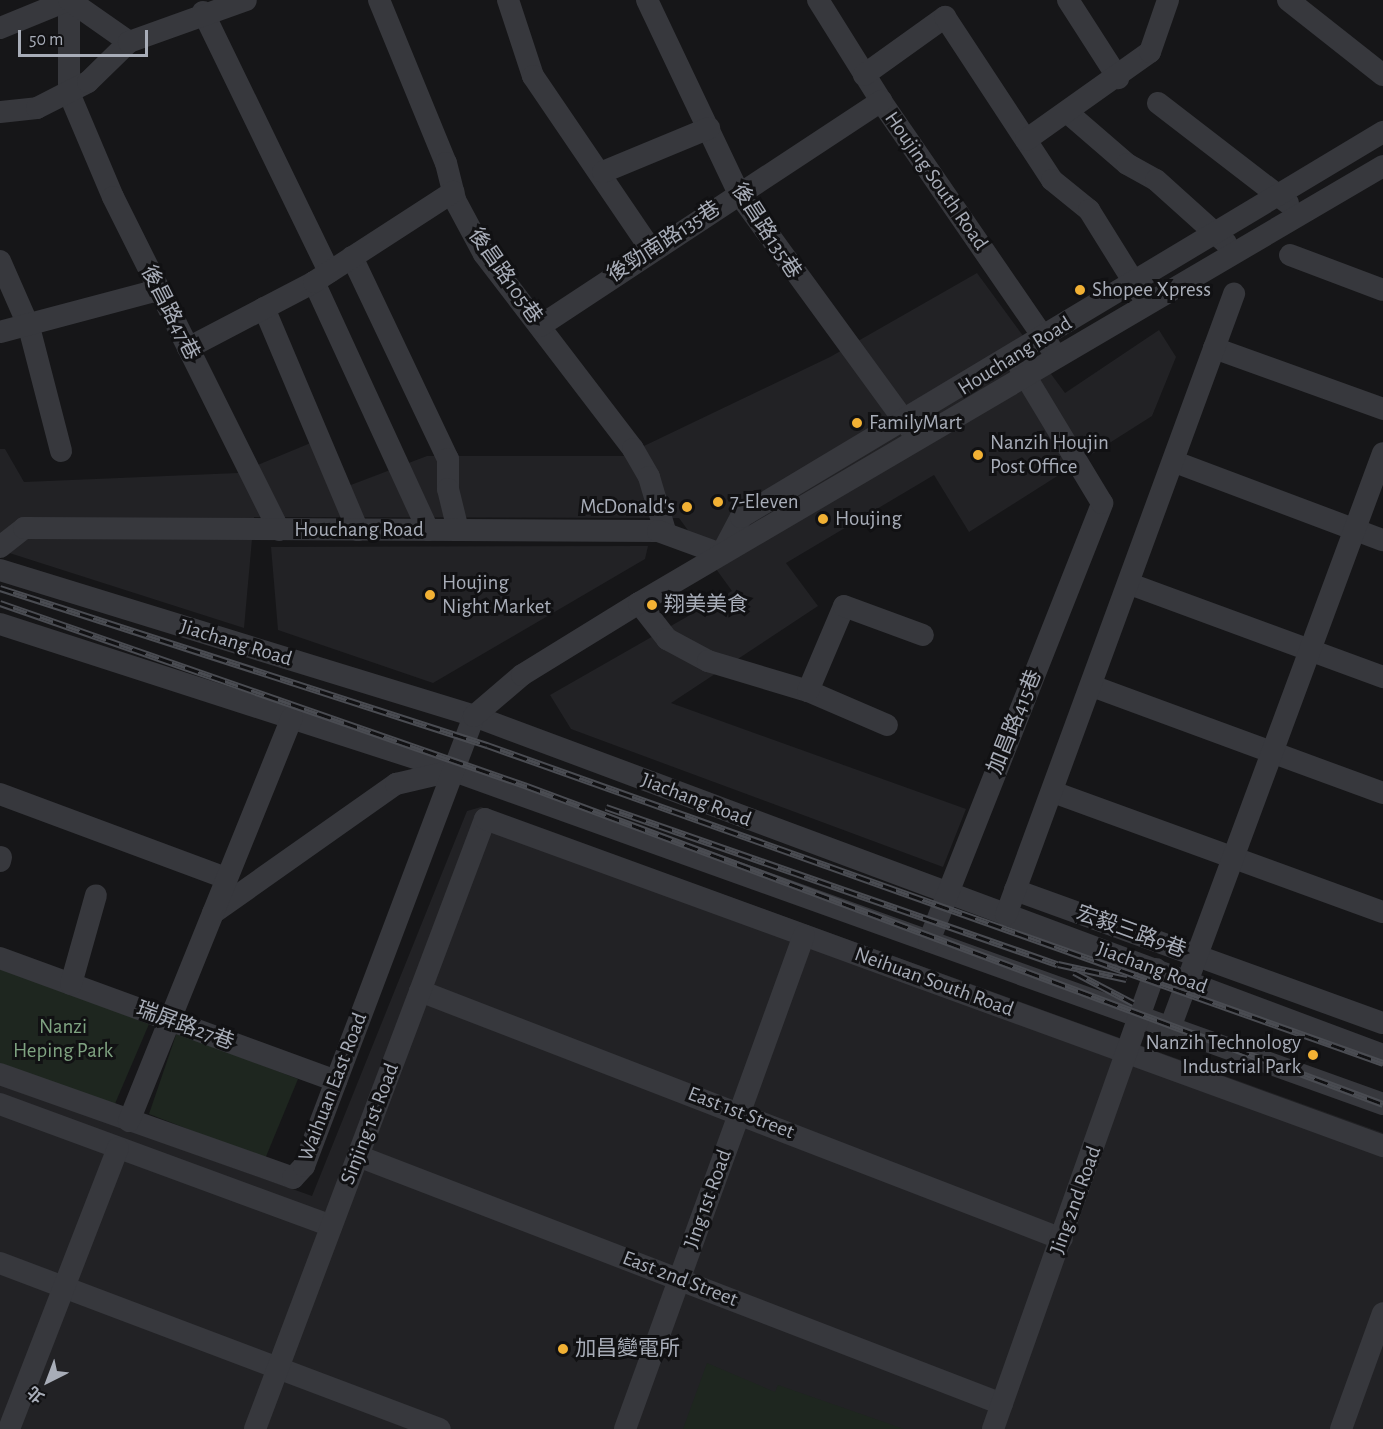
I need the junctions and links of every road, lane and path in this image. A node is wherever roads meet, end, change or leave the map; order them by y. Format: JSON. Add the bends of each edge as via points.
{"nodes":[{"id":1,"x":69,"y":0,"type":"edge"},
{"id":2,"x":246,"y":0,"type":"edge"},
{"id":3,"x":380,"y":0,"type":"edge"},
{"id":4,"x":508,"y":0,"type":"edge"},
{"id":5,"x":648,"y":0,"type":"edge"},
{"id":6,"x":818,"y":0,"type":"edge"},
{"id":7,"x":1068,"y":0,"type":"edge"},
{"id":8,"x":1168,"y":0,"type":"edge"},
{"id":9,"x":1288,"y":0,"type":"edge"},
{"id":10,"x":203,"y":12,"type":"junction"},
{"id":11,"x":0,"y":28,"type":"edge"},
{"id":12,"x":129,"y":42,"type":"junction"},
{"id":13,"x":864,"y":75,"type":"junction"},
{"id":14,"x":1383,"y":75,"type":"edge"},
{"id":15,"x":1118,"y":78,"type":"junction"},
{"id":16,"x":69,"y":93,"type":"junction"},
{"id":17,"x":881,"y":101,"type":"junction"},
{"id":18,"x":1158,"y":103,"type":"dead end"},
{"id":19,"x":0,"y":112,"type":"edge"},
{"id":20,"x":1068,"y":113,"type":"junction"},
{"id":21,"x":709,"y":128,"type":"junction"},
{"id":22,"x":1383,"y":132,"type":"edge"},
{"id":23,"x":1026,"y":140,"type":"junction"},
{"id":24,"x":1383,"y":166,"type":"edge"},
{"id":25,"x":603,"y":172,"type":"junction"},
{"id":26,"x":453,"y":192,"type":"junction"},
{"id":27,"x":1281,"y":193,"type":"junction"},
{"id":28,"x":739,"y":194,"type":"junction"},
{"id":29,"x":1297,"y":217,"type":"junction"},
{"id":30,"x":1218,"y":231,"type":"junction"},
{"id":31,"x":650,"y":248,"type":"junction"},
{"id":32,"x":1234,"y":255,"type":"junction"},
{"id":33,"x":1290,"y":255,"type":"dead end"},
{"id":34,"x":352,"y":257,"type":"junction"},
{"id":35,"x":0,"y":261,"type":"edge"},
{"id":36,"x":321,"y":277,"type":"junction"},
{"id":37,"x":1134,"y":282,"type":"junction"},
{"id":38,"x":158,"y":290,"type":"junction"},
{"id":39,"x":1383,"y":290,"type":"edge"},
{"id":40,"x":1234,"y":294,"type":"dead end"},
{"id":41,"x":1148,"y":306,"type":"junction"},
{"id":42,"x":264,"y":308,"type":"junction"},
{"id":43,"x":540,"y":326,"type":"junction"},
{"id":44,"x":29,"y":327,"type":"junction"},
{"id":45,"x":0,"y":332,"type":"edge"},
{"id":46,"x":1045,"y":339,"type":"junction"},
{"id":47,"x":188,"y":348,"type":"junction"},
{"id":48,"x":1214,"y":348,"type":"junction"},
{"id":49,"x":1015,"y":358,"type":"junction"},
{"id":50,"x":1058,"y":360,"type":"junction"},
{"id":51,"x":1028,"y":379,"type":"junction"},
{"id":52,"x":1383,"y":409,"type":"edge"},
{"id":53,"x":906,"y":422,"type":"junction"},
{"id":54,"x":919,"y":442,"type":"junction"},
{"id":55,"x":61,"y":451,"type":"dead end"},
{"id":56,"x":1383,"y":453,"type":"edge"},
{"id":57,"x":1175,"y":462,"type":"junction"},
{"id":58,"x":279,"y":530,"type":"junction"},
{"id":59,"x":358,"y":530,"type":"junction"},
{"id":60,"x":428,"y":530,"type":"junction"},
{"id":61,"x":458,"y":530,"type":"junction"},
{"id":62,"x":1355,"y":530,"type":"junction"},
{"id":63,"x":666,"y":531,"type":"junction"},
{"id":64,"x":1383,"y":540,"type":"edge"},
{"id":65,"x":0,"y":547,"type":"edge"},
{"id":66,"x":721,"y":554,"type":"junction"},
{"id":67,"x":0,"y":570,"type":"edge"},
{"id":68,"x":1130,"y":584,"type":"junction"},
{"id":69,"x":639,"y":603,"type":"junction"},
{"id":70,"x":0,"y":624,"type":"edge"},
{"id":71,"x":923,"y":635,"type":"dead end"},
{"id":72,"x":1311,"y":650,"type":"junction"},
{"id":73,"x":1383,"y":677,"type":"edge"},
{"id":74,"x":1092,"y":686,"type":"junction"},
{"id":75,"x":807,"y":691,"type":"junction"},
{"id":76,"x":474,"y":716,"type":"junction"},
{"id":77,"x":292,"y":718,"type":"junction"},
{"id":78,"x":887,"y":725,"type":"dead end"},
{"id":79,"x":1272,"y":753,"type":"junction"},
{"id":80,"x":454,"y":771,"type":"junction"},
{"id":81,"x":1053,"y":792,"type":"junction"},
{"id":82,"x":1383,"y":793,"type":"edge"},
{"id":83,"x":0,"y":794,"type":"edge"},
{"id":84,"x":485,"y":819,"type":"joint"},
{"id":85,"x":1234,"y":857,"type":"junction"},
{"id":86,"x":226,"y":878,"type":"junction"},
{"id":87,"x":1015,"y":890,"type":"junction"},
{"id":88,"x":946,"y":894,"type":"junction"},
{"id":89,"x":96,"y":895,"type":"dead end"},
{"id":90,"x":1383,"y":912,"type":"edge"},
{"id":91,"x":213,"y":913,"type":"junction"},
{"id":92,"x":1006,"y":915,"type":"junction"},
{"id":93,"x":804,"y":935,"type":"junction"},
{"id":94,"x":928,"y":941,"type":"junction"},
{"id":95,"x":1197,"y":956,"type":"junction"},
{"id":96,"x":0,"y":958,"type":"edge"},
{"id":97,"x":1156,"y":969,"type":"junction"},
{"id":98,"x":1188,"y":980,"type":"junction"},
{"id":99,"x":71,"y":984,"type":"junction"},
{"id":100,"x":420,"y":991,"type":"junction"},
{"id":101,"x":1142,"y":1018,"type":"junction"},
{"id":102,"x":1382,"y":1020,"type":"edge"},
{"id":103,"x":169,"y":1021,"type":"junction"},
{"id":104,"x":1170,"y":1028,"type":"junction"},
{"id":105,"x":1129,"y":1053,"type":"junction"},
{"id":106,"x":1383,"y":1055,"type":"edge"},
{"id":107,"x":0,"y":1074,"type":"edge"},
{"id":108,"x":336,"y":1082,"type":"junction"},
{"id":109,"x":0,"y":1104,"type":"edge"},
{"id":110,"x":1383,"y":1104,"type":"edge"},
{"id":111,"x":739,"y":1112,"type":"junction"},
{"id":112,"x":129,"y":1120,"type":"junction"},
{"id":113,"x":1383,"y":1146,"type":"edge"},
{"id":114,"x":118,"y":1148,"type":"junction"},
{"id":115,"x":358,"y":1156,"type":"junction"},
{"id":116,"x":331,"y":1226,"type":"junction"},
{"id":117,"x":1062,"y":1239,"type":"junction"},
{"id":118,"x":0,"y":1263,"type":"edge"},
{"id":119,"x":679,"y":1278,"type":"junction"},
{"id":120,"x":64,"y":1287,"type":"junction"},
{"id":121,"x":1383,"y":1313,"type":"edge"},
{"id":122,"x":277,"y":1369,"type":"junction"},
{"id":123,"x":1002,"y":1404,"type":"junction"},
{"id":124,"x":9,"y":1429,"type":"edge"},
{"id":125,"x":255,"y":1429,"type":"edge"},
{"id":126,"x":440,"y":1429,"type":"edge"},
{"id":127,"x":625,"y":1429,"type":"edge"},
{"id":128,"x":993,"y":1429,"type":"edge"},
{"id":129,"x":1341,"y":1429,"type":"edge"}],
"edges":[{"from":1,"to":11,"type":"street"},
{"from":1,"to":12,"type":"street"},
{"from":1,"to":16,"type":"street"},
{"from":2,"to":10,"type":"street"},
{"from":3,"to":26,"type":"street","name":"後昌路105巷","via":[[446,163]]},
{"from":4,"to":25,"type":"street","via":[[533,76]]},
{"from":5,"to":21,"type":"street","name":"後昌路135巷"},
{"from":6,"to":13,"type":"street","name":"Houjing South Road"},
{"from":7,"to":15,"type":"street"},
{"from":8,"to":15,"type":"street","via":[[1150,52]]},
{"from":9,"to":14,"type":"street"},
{"from":10,"to":12,"type":"street"},
{"from":10,"to":36,"type":"street"},
{"from":12,"to":16,"type":"street","via":[[99,74]]},
{"from":13,"to":17,"type":"street","name":"Houjing South Road"},
{"from":13,"to":23,"type":"street","via":[[945,17]]},
{"from":15,"to":20,"type":"street"},
{"from":16,"to":19,"type":"street","via":[[37,108]]},
{"from":16,"to":38,"type":"street","name":"後昌路47巷"},
{"from":17,"to":28,"type":"street","name":"後勁南路135巷"},
{"from":17,"to":46,"type":"street","name":"Houjing South Road"},
{"from":18,"to":27,"type":"street"},
{"from":20,"to":23,"type":"street"},
{"from":20,"to":30,"type":"street","via":[[1127,164],[1156,180]]},
{"from":21,"to":25,"type":"street"},
{"from":21,"to":28,"type":"street","name":"後昌路135巷"},
{"from":22,"to":27,"type":"street","name":"Houchang Road"},
{"from":23,"to":37,"type":"street","via":[[1052,180],[1089,210]]},
{"from":24,"to":29,"type":"street","name":"Houchang Road"},
{"from":25,"to":31,"type":"street"},
{"from":26,"to":34,"type":"street"},
{"from":26,"to":43,"type":"street","name":"後昌路105巷","via":[[484,254]]},
{"from":27,"to":29,"type":"street"},
{"from":27,"to":30,"type":"street","name":"Houchang Road"},
{"from":28,"to":31,"type":"street","name":"後勁南路135巷"},
{"from":28,"to":53,"type":"street","name":"後昌路135巷","via":[[791,273]]},
{"from":29,"to":32,"type":"street","name":"Houchang Road"},
{"from":30,"to":32,"type":"street"},
{"from":30,"to":37,"type":"street","name":"Houchang Road"},
{"from":31,"to":43,"type":"street","name":"後勁南路135巷"},
{"from":32,"to":41,"type":"street","name":"Houchang Road"},
{"from":33,"to":39,"type":"street"},
{"from":34,"to":36,"type":"street"},
{"from":34,"to":61,"type":"street","via":[[448,459],[448,489]]},
{"from":35,"to":44,"type":"street"},
{"from":36,"to":42,"type":"street"},
{"from":36,"to":60,"type":"street"},
{"from":37,"to":41,"type":"street"},
{"from":37,"to":46,"type":"street","name":"Houchang Road"},
{"from":38,"to":44,"type":"street"},
{"from":38,"to":47,"type":"street","name":"後昌路47巷"},
{"from":40,"to":48,"type":"street"},
{"from":41,"to":50,"type":"street","name":"Houchang Road"},
{"from":42,"to":47,"type":"street"},
{"from":42,"to":59,"type":"street"},
{"from":43,"to":63,"type":"street","name":"後昌路105巷","via":[[633,449],[649,477]]},
{"from":44,"to":45,"type":"street"},
{"from":44,"to":55,"type":"street"},
{"from":46,"to":49,"type":"street","name":"Houchang Road"},
{"from":46,"to":50,"type":"street","name":"Houjing South Road"},
{"from":47,"to":58,"type":"street","name":"後昌路47巷"},
{"from":48,"to":52,"type":"street"},
{"from":48,"to":57,"type":"street"},
{"from":49,"to":51,"type":"street"},
{"from":49,"to":53,"type":"street","name":"Houchang Road"},
{"from":50,"to":51,"type":"street","name":"Houchang Road"},
{"from":51,"to":54,"type":"street","name":"Houchang Road"},
{"from":51,"to":88,"type":"street","name":"加昌路415巷","via":[[1102,503]]},
{"from":53,"to":54,"type":"street","name":"後昌路135巷"},
{"from":53,"to":66,"type":"street","name":"Houchang Road","via":[[741,517]]},
{"from":54,"to":66,"type":"street","name":"Houchang Road"},
{"from":56,"to":62,"type":"street"},
{"from":57,"to":62,"type":"street"},
{"from":57,"to":68,"type":"street"},
{"from":58,"to":59,"type":"street","name":"Houchang Road"},
{"from":58,"to":65,"type":"street","name":"Houchang Road","via":[[24,528]]},
{"from":59,"to":60,"type":"street","name":"Houchang Road"},
{"from":60,"to":61,"type":"street","name":"Houchang Road"},
{"from":61,"to":63,"type":"street","name":"Houchang Road"},
{"from":62,"to":64,"type":"street"},
{"from":62,"to":72,"type":"street"},
{"from":63,"to":66,"type":"street","name":"Houchang Road"},
{"from":66,"to":69,"type":"street"},
{"from":67,"to":76,"type":"street","name":"Jiachang Road"},
{"from":68,"to":72,"type":"street"},
{"from":68,"to":74,"type":"street"},
{"from":69,"to":75,"type":"street","via":[[668,639],[708,661]]},
{"from":69,"to":76,"type":"street","via":[[522,675]]},
{"from":70,"to":77,"type":"street"},
{"from":71,"to":75,"type":"street","via":[[844,606]]},
{"from":72,"to":73,"type":"street"},
{"from":72,"to":79,"type":"street"},
{"from":74,"to":79,"type":"street"},
{"from":74,"to":81,"type":"street"},
{"from":75,"to":78,"type":"street"},
{"from":76,"to":80,"type":"street","name":"Waihuan East Road"},
{"from":76,"to":88,"type":"street","name":"Jiachang Road"},
{"from":77,"to":80,"type":"street"},
{"from":77,"to":86,"type":"street"},
{"from":79,"to":82,"type":"street"},
{"from":79,"to":85,"type":"street"},
{"from":80,"to":91,"type":"street","via":[[396,784]]},
{"from":80,"to":94,"type":"street"},
{"from":80,"to":108,"type":"street","name":"Waihuan East Road"},
{"from":81,"to":85,"type":"street"},
{"from":81,"to":87,"type":"street"},
{"from":83,"to":86,"type":"street"},
{"from":84,"to":93,"type":"street","name":"Neihuan South Road"},
{"from":84,"to":100,"type":"street","name":"Sinjing 1st Road"},
{"from":85,"to":90,"type":"street"},
{"from":85,"to":95,"type":"street"},
{"from":86,"to":91,"type":"street"},
{"from":87,"to":92,"type":"street"},
{"from":87,"to":95,"type":"street","name":"宏毅三路9巷"},
{"from":88,"to":92,"type":"street","name":"Jiachang Road"},
{"from":88,"to":94,"type":"street","name":"加昌路415巷"},
{"from":89,"to":99,"type":"street"},
{"from":91,"to":103,"type":"street"},
{"from":92,"to":97,"type":"street","name":"Jiachang Road"},
{"from":93,"to":105,"type":"street","name":"Neihuan South Road"},
{"from":93,"to":111,"type":"street","name":"Jing 1st Road"},
{"from":94,"to":101,"type":"street"},
{"from":95,"to":98,"type":"street"},
{"from":95,"to":102,"type":"street","name":"宏毅三路9巷"},
{"from":96,"to":99,"type":"street","name":"瑞屏路27巷"},
{"from":97,"to":98,"type":"street","name":"Jiachang Road"},
{"from":97,"to":101,"type":"street","name":"Jing 2nd Road"},
{"from":98,"to":104,"type":"street"},
{"from":98,"to":106,"type":"street","name":"Jiachang Road"},
{"from":99,"to":103,"type":"street","name":"瑞屏路27巷"},
{"from":100,"to":111,"type":"street","name":"East 1st Street"},
{"from":100,"to":115,"type":"street","name":"Sinjing 1st Road"},
{"from":101,"to":104,"type":"street"},
{"from":101,"to":105,"type":"street","name":"Jing 2nd Road"},
{"from":103,"to":108,"type":"street","name":"瑞屏路27巷"},
{"from":103,"to":112,"type":"street"},
{"from":104,"to":110,"type":"street"},
{"from":105,"to":113,"type":"street","name":"Neihuan South Road"},
{"from":105,"to":117,"type":"street","name":"Jing 2nd Road"},
{"from":107,"to":112,"type":"street","name":"Waihuan East Road"},
{"from":108,"to":112,"type":"street","name":"Waihuan East Road","via":[[304,1166],[293,1178]]},
{"from":109,"to":114,"type":"street"},
{"from":111,"to":117,"type":"street","name":"East 1st Street"},
{"from":111,"to":119,"type":"street","name":"Jing 1st Road"},
{"from":114,"to":116,"type":"street"},
{"from":114,"to":120,"type":"street"},
{"from":115,"to":116,"type":"street","name":"Sinjing 1st Road"},
{"from":115,"to":119,"type":"street","name":"East 2nd Street"},
{"from":116,"to":122,"type":"street","name":"Sinjing 1st Road"},
{"from":117,"to":123,"type":"street","name":"Jing 2nd Road"},
{"from":118,"to":120,"type":"street"},
{"from":119,"to":123,"type":"street","name":"East 2nd Street"},
{"from":119,"to":127,"type":"street","name":"Jing 1st Road"},
{"from":120,"to":122,"type":"street"},
{"from":120,"to":124,"type":"street"},
{"from":121,"to":129,"type":"street"},
{"from":122,"to":125,"type":"street","name":"Sinjing 1st Road"},
{"from":122,"to":126,"type":"street"},
{"from":123,"to":128,"type":"street","name":"Jing 2nd Road"}]}
